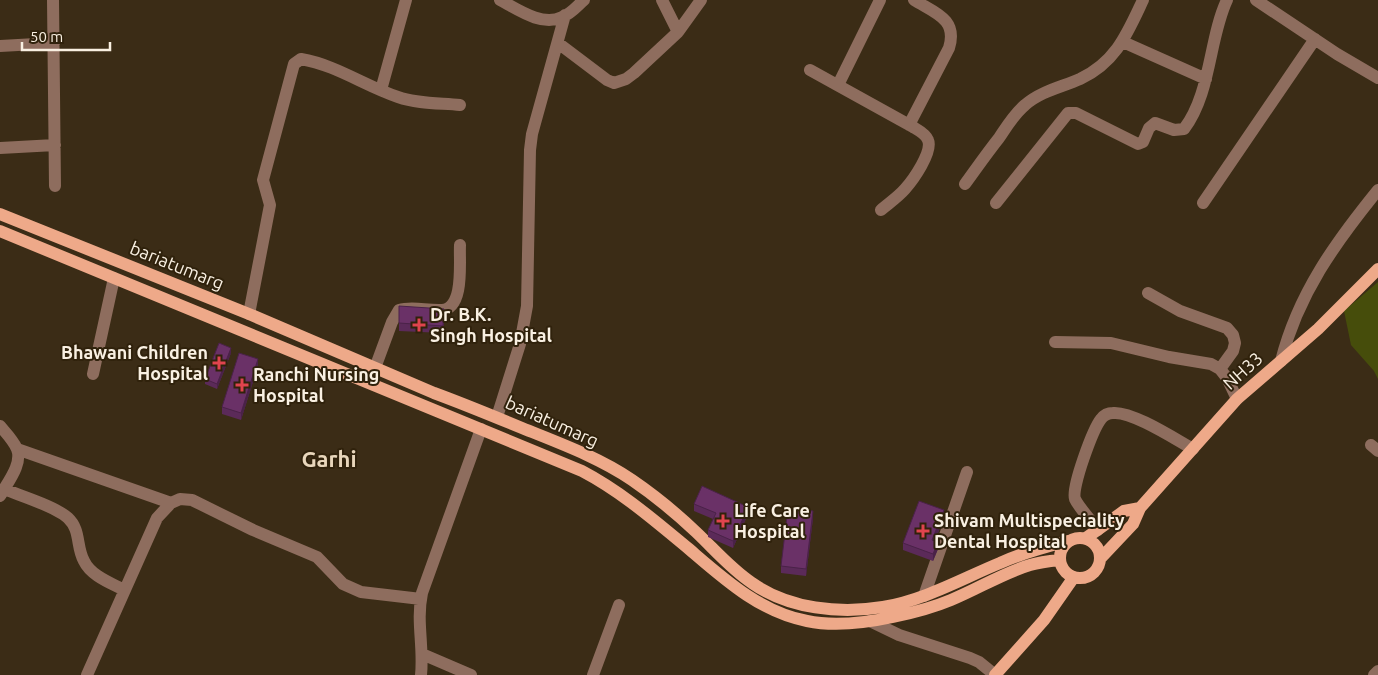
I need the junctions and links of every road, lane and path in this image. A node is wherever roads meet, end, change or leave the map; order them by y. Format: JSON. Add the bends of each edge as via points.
{"nodes":[{"id":1,"x":54,"y":0,"type":"edge"},
{"id":2,"x":406,"y":0,"type":"edge"},
{"id":3,"x":500,"y":0,"type":"edge"},
{"id":4,"x":584,"y":0,"type":"edge"},
{"id":5,"x":662,"y":0,"type":"edge"},
{"id":6,"x":701,"y":0,"type":"edge"},
{"id":7,"x":880,"y":0,"type":"edge"},
{"id":8,"x":914,"y":0,"type":"edge"},
{"id":9,"x":1143,"y":0,"type":"edge"},
{"id":10,"x":1227,"y":0,"type":"edge"},
{"id":11,"x":1256,"y":0,"type":"edge"},
{"id":12,"x":566,"y":15,"type":"junction"},
{"id":13,"x":678,"y":32,"type":"junction"},
{"id":14,"x":1315,"y":39,"type":"junction"},
{"id":15,"x":1123,"y":42,"type":"junction"},
{"id":16,"x":54,"y":43,"type":"junction"},
{"id":17,"x":558,"y":43,"type":"junction"},
{"id":18,"x":0,"y":46,"type":"edge"},
{"id":19,"x":810,"y":70,"type":"dead end"},
{"id":20,"x":1378,"y":78,"type":"edge"},
{"id":21,"x":1206,"y":79,"type":"junction"},
{"id":22,"x":838,"y":85,"type":"junction"},
{"id":23,"x":381,"y":90,"type":"junction"},
{"id":24,"x":460,"y":105,"type":"dead end"},
{"id":25,"x":909,"y":125,"type":"junction"},
{"id":26,"x":54,"y":146,"type":"junction"},
{"id":27,"x":0,"y":148,"type":"edge"},
{"id":28,"x":965,"y":184,"type":"dead end"},
{"id":29,"x":55,"y":186,"type":"dead end"},
{"id":30,"x":1378,"y":190,"type":"edge"},
{"id":31,"x":996,"y":203,"type":"dead end"},
{"id":32,"x":1203,"y":203,"type":"dead end"},
{"id":33,"x":881,"y":210,"type":"dead end"},
{"id":34,"x":1,"y":216,"type":"edge"},
{"id":35,"x":0,"y":231,"type":"edge"},
{"id":36,"x":460,"y":245,"type":"dead end"},
{"id":37,"x":1378,"y":269,"type":"edge"},
{"id":38,"x":114,"y":278,"type":"junction"},
{"id":39,"x":1148,"y":293,"type":"dead end"},
{"id":40,"x":249,"y":314,"type":"junction"},
{"id":41,"x":1055,"y":342,"type":"dead end"},
{"id":42,"x":1281,"y":360,"type":"junction"},
{"id":43,"x":375,"y":368,"type":"junction"},
{"id":44,"x":1220,"y":369,"type":"junction"},
{"id":45,"x":93,"y":374,"type":"dead end"},
{"id":46,"x":1236,"y":399,"type":"junction"},
{"id":47,"x":497,"y":417,"type":"junction"},
{"id":48,"x":0,"y":426,"type":"edge"},
{"id":49,"x":481,"y":429,"type":"junction"},
{"id":50,"x":17,"y":449,"type":"junction"},
{"id":51,"x":1193,"y":449,"type":"junction"},
{"id":52,"x":967,"y":472,"type":"dead end"},
{"id":53,"x":2,"y":493,"type":"edge"},
{"id":54,"x":171,"y":503,"type":"junction"},
{"id":55,"x":1140,"y":508,"type":"junction"},
{"id":56,"x":1098,"y":530,"type":"junction"},
{"id":57,"x":1086,"y":538,"type":"junction"},
{"id":58,"x":1068,"y":541,"type":"junction"},
{"id":59,"x":1100,"y":559,"type":"junction"},
{"id":60,"x":1060,"y":560,"type":"junction"},
{"id":61,"x":1074,"y":577,"type":"junction"},
{"id":62,"x":124,"y":590,"type":"junction"},
{"id":63,"x":924,"y":596,"type":"junction"},
{"id":64,"x":421,"y":599,"type":"junction"},
{"id":65,"x":619,"y":605,"type":"dead end"},
{"id":66,"x":870,"y":621,"type":"junction"},
{"id":67,"x":422,"y":654,"type":"junction"},
{"id":68,"x":1378,"y":671,"type":"edge"},
{"id":69,"x":88,"y":675,"type":"edge"},
{"id":70,"x":421,"y":675,"type":"edge"},
{"id":71,"x":471,"y":675,"type":"edge"},
{"id":72,"x":593,"y":675,"type":"edge"},
{"id":73,"x":995,"y":675,"type":"edge"},
{"id":74,"x":1374,"y":675,"type":"edge"}],
"edges":[{"from":1,"to":16,"type":"street"},
{"from":2,"to":23,"type":"street"},
{"from":3,"to":12,"type":"street","via":[[542,19]]},
{"from":4,"to":12,"type":"street"},
{"from":5,"to":13,"type":"street"},
{"from":6,"to":13,"type":"street"},
{"from":7,"to":22,"type":"street"},
{"from":8,"to":25,"type":"street","via":[[944,18],[950,24],[952,38]]},
{"from":9,"to":15,"type":"street"},
{"from":10,"to":21,"type":"street"},
{"from":11,"to":14,"type":"street"},
{"from":12,"to":17,"type":"street"},
{"from":13,"to":17,"type":"street","via":[[634,73],[614,83]]},
{"from":14,"to":20,"type":"street"},
{"from":14,"to":32,"type":"street"},
{"from":15,"to":21,"type":"street"},
{"from":15,"to":28,"type":"street","via":[[1115,54],[1082,78],[1026,104]]},
{"from":16,"to":18,"type":"street"},
{"from":16,"to":26,"type":"street"},
{"from":17,"to":47,"type":"street","via":[[530,150],[527,306],[517,353]]},
{"from":19,"to":22,"type":"street"},
{"from":21,"to":31,"type":"street","via":[[1184,129],[1174,130],[1154,123],[1140,144],[1134,144],[1076,113],[1068,113]]},
{"from":22,"to":25,"type":"street"},
{"from":23,"to":24,"type":"street","via":[[411,100]]},
{"from":23,"to":40,"type":"street","via":[[311,61],[301,59],[294,64],[263,180],[270,205]]},
{"from":25,"to":33,"type":"street","via":[[928,138],[928,153],[906,188]]},
{"from":26,"to":27,"type":"street"},
{"from":26,"to":29,"type":"street"},
{"from":30,"to":42,"type":"street","via":[[1320,267],[1288,334]]},
{"from":34,"to":40,"type":"main road","name":"bariatumarg"},
{"from":35,"to":38,"type":"main road","name":"bariatumarg"},
{"from":36,"to":43,"type":"street","via":[[458,295],[454,304],[442,310],[399,310]]},
{"from":37,"to":42,"type":"main road","name":"NH33","via":[[1318,329]]},
{"from":38,"to":45,"type":"street"},
{"from":38,"to":49,"type":"main road","name":"bariatumarg"},
{"from":39,"to":44,"type":"street","via":[[1180,311],[1227,328],[1235,343]]},
{"from":40,"to":43,"type":"main road","name":"bariatumarg"},
{"from":41,"to":44,"type":"street","via":[[1111,342],[1169,357],[1200,361]]},
{"from":42,"to":46,"type":"main road","name":"NH33"},
{"from":43,"to":47,"type":"main road","name":"bariatumarg"},
{"from":44,"to":46,"type":"street","via":[[1228,378]]},
{"from":46,"to":51,"type":"main road","name":"NH33"},
{"from":47,"to":63,"type":"main road","name":"bariatumarg","via":[[572,448],[632,480],[695,532],[731,567],[768,593],[800,604],[844,609],[883,607]]},
{"from":48,"to":50,"type":"street"},
{"from":49,"to":64,"type":"street"},
{"from":49,"to":66,"type":"main road","name":"bariatumarg","via":[[582,471],[611,488],[726,580],[763,605],[785,615],[824,624]]},
{"from":50,"to":53,"type":"street","via":[[16,466]]},
{"from":50,"to":54,"type":"street"},
{"from":51,"to":55,"type":"main road","name":"NH33"},
{"from":51,"to":56,"type":"street","via":[[1126,414],[1106,414],[1093,434],[1074,491],[1075,499]]},
{"from":52,"to":63,"type":"street"},
{"from":53,"to":62,"type":"street","via":[[56,510],[68,518],[76,528],[88,568]]},
{"from":54,"to":62,"type":"street","via":[[157,518]]},
{"from":54,"to":64,"type":"street","via":[[180,499],[192,500],[307,552],[352,589]]},
{"from":55,"to":56,"type":"main road","name":"NH33","via":[[1124,511]]},
{"from":55,"to":59,"type":"main road","name":"NH33","via":[[1134,524]]},
{"from":56,"to":57,"type":"main road","name":"NH33"},
{"from":57,"to":58,"type":"main road"},
{"from":57,"to":59,"type":"main road","via":[[1099,550]]},
{"from":58,"to":60,"type":"main road","via":[[1060,553]]},
{"from":58,"to":63,"type":"main road","name":"bariatumarg","via":[[1014,557]]},
{"from":59,"to":61,"type":"main road","via":[[1098,568],[1091,574]]},
{"from":60,"to":61,"type":"main road","via":[[1062,568]]},
{"from":60,"to":66,"type":"main road","name":"bariatumarg","via":[[1022,568],[931,607]]},
{"from":61,"to":73,"type":"main road","via":[[1044,620]]},
{"from":62,"to":69,"type":"street"},
{"from":64,"to":67,"type":"street"},
{"from":65,"to":72,"type":"street"},
{"from":66,"to":73,"type":"street","via":[[899,636],[970,658]]},
{"from":67,"to":70,"type":"street"},
{"from":67,"to":71,"type":"street"},
{"from":68,"to":74,"type":"street"}]}
